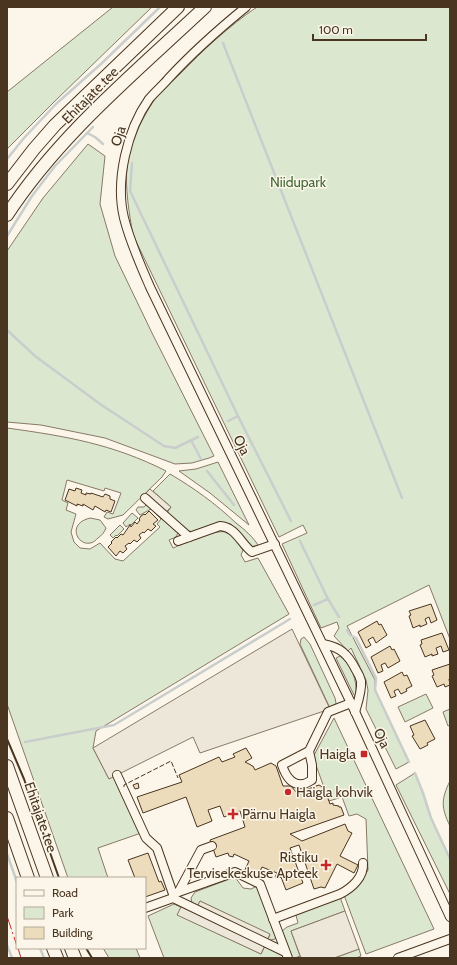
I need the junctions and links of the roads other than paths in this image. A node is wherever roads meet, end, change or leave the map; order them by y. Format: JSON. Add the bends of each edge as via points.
{"nodes":[{"id":1,"x":178,"y":7,"type":"edge"},
{"id":2,"x":205,"y":7,"type":"edge"},
{"id":3,"x":246,"y":7,"type":"edge"},
{"id":4,"x":7,"y":184,"type":"edge"},
{"id":5,"x":7,"y":215,"type":"edge"},
{"id":6,"x":145,"y":498,"type":"dead end"},
{"id":7,"x":189,"y":537,"type":"junction"},
{"id":8,"x":178,"y":541,"type":"dead end"},
{"id":9,"x":275,"y":544,"type":"junction"},
{"id":10,"x":323,"y":644,"type":"junction"},
{"id":11,"x":351,"y":703,"type":"junction"},
{"id":12,"x":355,"y":712,"type":"junction"},
{"id":13,"x":309,"y":751,"type":"junction"},
{"id":14,"x":7,"y":766,"type":"edge"},
{"id":15,"x":117,"y":775,"type":"dead end"},
{"id":16,"x":7,"y":818,"type":"edge"},
{"id":17,"x":212,"y":846,"type":"dead end"},
{"id":18,"x":363,"y":862,"type":"dead end"},
{"id":19,"x":28,"y":877,"type":"edge"},
{"id":20,"x":47,"y":877,"type":"edge"},
{"id":21,"x":175,"y":894,"type":"junction"},
{"id":22,"x":146,"y":908,"type":"edge"},
{"id":23,"x":450,"y":917,"type":"edge"},
{"id":24,"x":273,"y":919,"type":"junction"},
{"id":25,"x":450,"y":939,"type":"edge"},
{"id":26,"x":287,"y":955,"type":"edge"},
{"id":27,"x":398,"y":958,"type":"edge"}],
"edges":[{"from":1,"to":4,"type":"highway","name":"Ehitajate tee","via":[[55,125]]},
{"from":2,"to":5,"type":"highway","name":"Ehitajate tee","via":[[73,133],[23,190]]},
{"from":3,"to":9,"type":"street","name":"Oja","via":[[217,30],[149,100],[134,127],[126,149],[121,184],[124,217],[131,244]]},
{"from":6,"to":7,"type":"street"},
{"from":7,"to":8,"type":"street"},
{"from":7,"to":9,"type":"street","via":[[226,527],[236,533],[252,552]]},
{"from":9,"to":10,"type":"street","name":"Oja"},
{"from":10,"to":11,"type":"street","name":"Oja"},
{"from":10,"to":12,"type":"street","via":[[334,646],[343,652],[361,679]]},
{"from":11,"to":12,"type":"street","name":"Oja"},
{"from":11,"to":13,"type":"street","via":[[328,712]]},
{"from":12,"to":23,"type":"street","name":"Oja"},
{"from":13,"to":13,"type":"street","via":[[282,765],[286,776],[295,783],[303,784],[312,780]]},
{"from":14,"to":20,"type":"highway","name":"Ehitajate tee"},
{"from":15,"to":21,"type":"street","via":[[146,838],[157,848]]},
{"from":16,"to":19,"type":"highway"},
{"from":17,"to":21,"type":"street","via":[[201,850]]},
{"from":18,"to":24,"type":"street","via":[[364,870],[347,891]]},
{"from":21,"to":22,"type":"street"},
{"from":21,"to":24,"type":"street","via":[[234,872],[260,884]]},
{"from":21,"to":26,"type":"street"},
{"from":24,"to":26,"type":"street"},
{"from":25,"to":27,"type":"street"}]}
